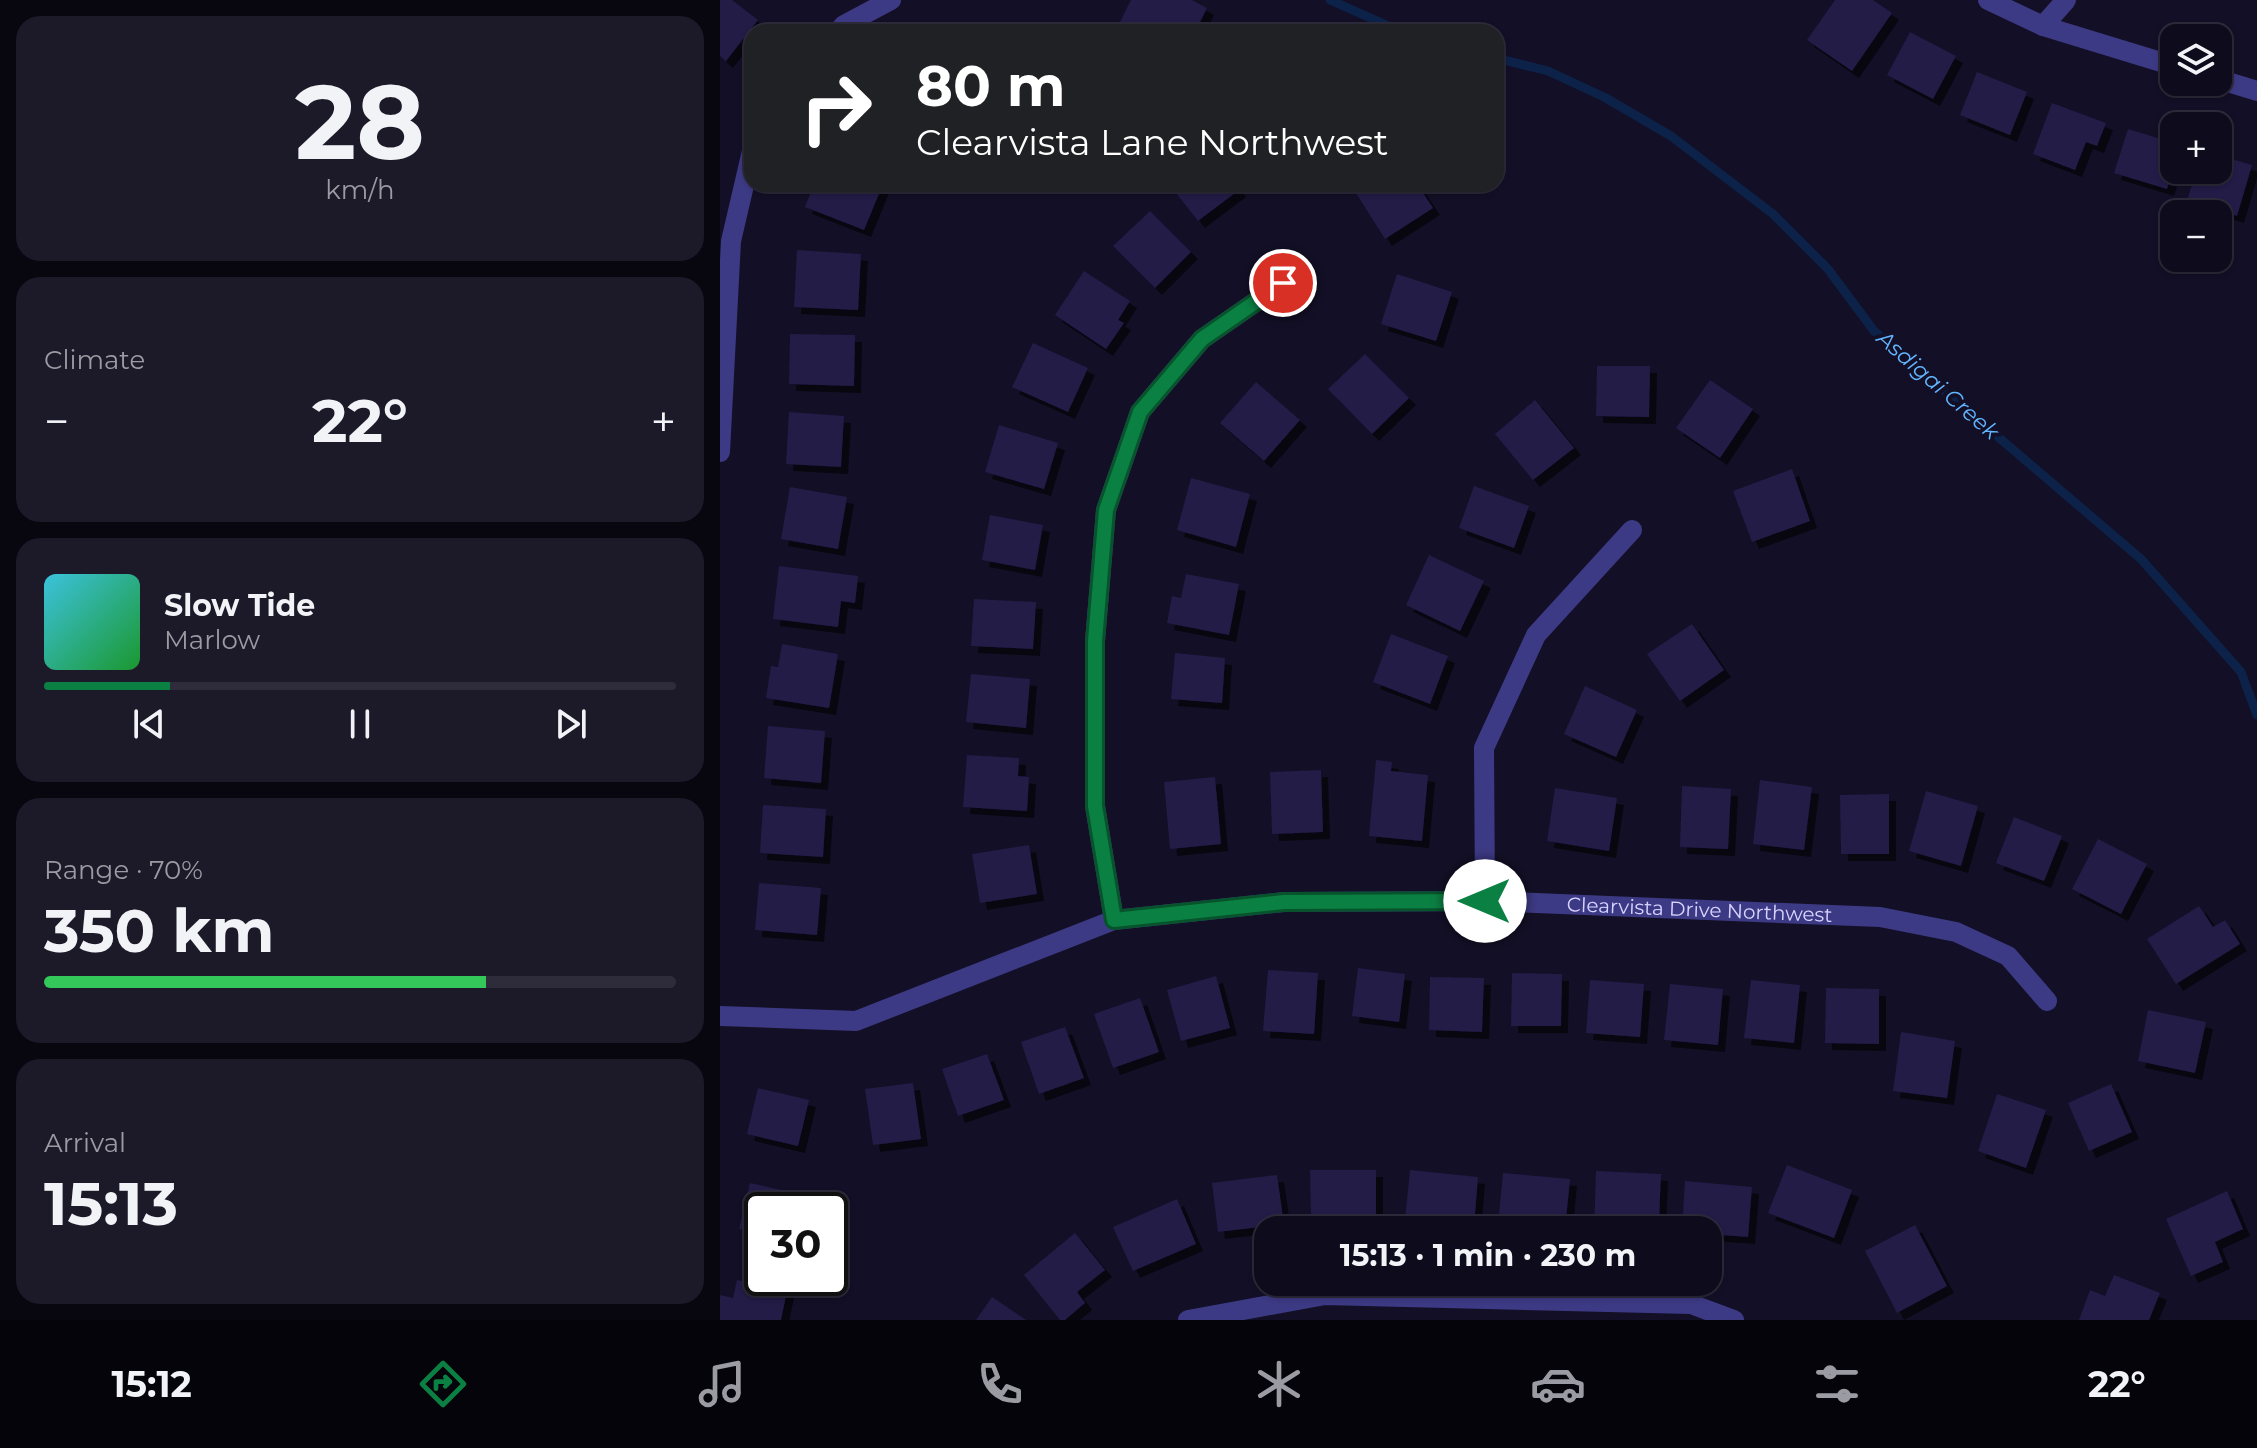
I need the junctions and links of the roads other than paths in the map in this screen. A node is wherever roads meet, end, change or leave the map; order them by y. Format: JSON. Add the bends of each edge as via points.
{"nodes":[{"id":1,"x":891,"y":0,"type":"edge"},
{"id":2,"x":1988,"y":0,"type":"edge"},
{"id":3,"x":2066,"y":0,"type":"edge"},
{"id":4,"x":846,"y":24,"type":"edge"},
{"id":5,"x":2043,"y":26,"type":"junction"},
{"id":6,"x":2160,"y":62,"type":"edge"},
{"id":7,"x":2232,"y":83,"type":"edge"},
{"id":8,"x":2257,"y":91,"type":"edge"},
{"id":9,"x":744,"y":185,"type":"edge"},
{"id":10,"x":1283,"y":283,"type":"dead end"},
{"id":11,"x":720,"y":452,"type":"edge"},
{"id":12,"x":1632,"y":530,"type":"dead end"},
{"id":13,"x":1485,"y":901,"type":"junction"},
{"id":14,"x":1114,"y":920,"type":"junction"},
{"id":15,"x":2047,"y":1001,"type":"dead end"},
{"id":16,"x":720,"y":1016,"type":"edge"},
{"id":17,"x":1467,"y":1310,"type":"edge"},
{"id":18,"x":1188,"y":1320,"type":"edge"},
{"id":19,"x":1734,"y":1320,"type":"edge"}],
"edges":[{"from":1,"to":4,"type":"street"},
{"from":2,"to":5,"type":"street"},
{"from":3,"to":5,"type":"street"},
{"from":5,"to":6,"type":"street"},
{"from":7,"to":8,"type":"street"},
{"from":9,"to":11,"type":"street","via":[[731,241]]},
{"from":10,"to":14,"type":"street","via":[[1202,339],[1140,412],[1106,510],[1095,641],[1095,806]]},
{"from":12,"to":13,"type":"street","via":[[1536,635],[1484,748]]},
{"from":13,"to":14,"type":"street","name":"Clearvista Drive Northwest","via":[[1284,902]]},
{"from":13,"to":15,"type":"street","name":"Clearvista Drive Northwest","via":[[1880,917],[1956,932],[2008,956]]},
{"from":14,"to":16,"type":"street","name":"Clearvista Drive Northwest","via":[[856,1021]]},
{"from":17,"to":18,"type":"street","via":[[1325,1295]]},
{"from":17,"to":19,"type":"street","via":[[1691,1304]]}]}
